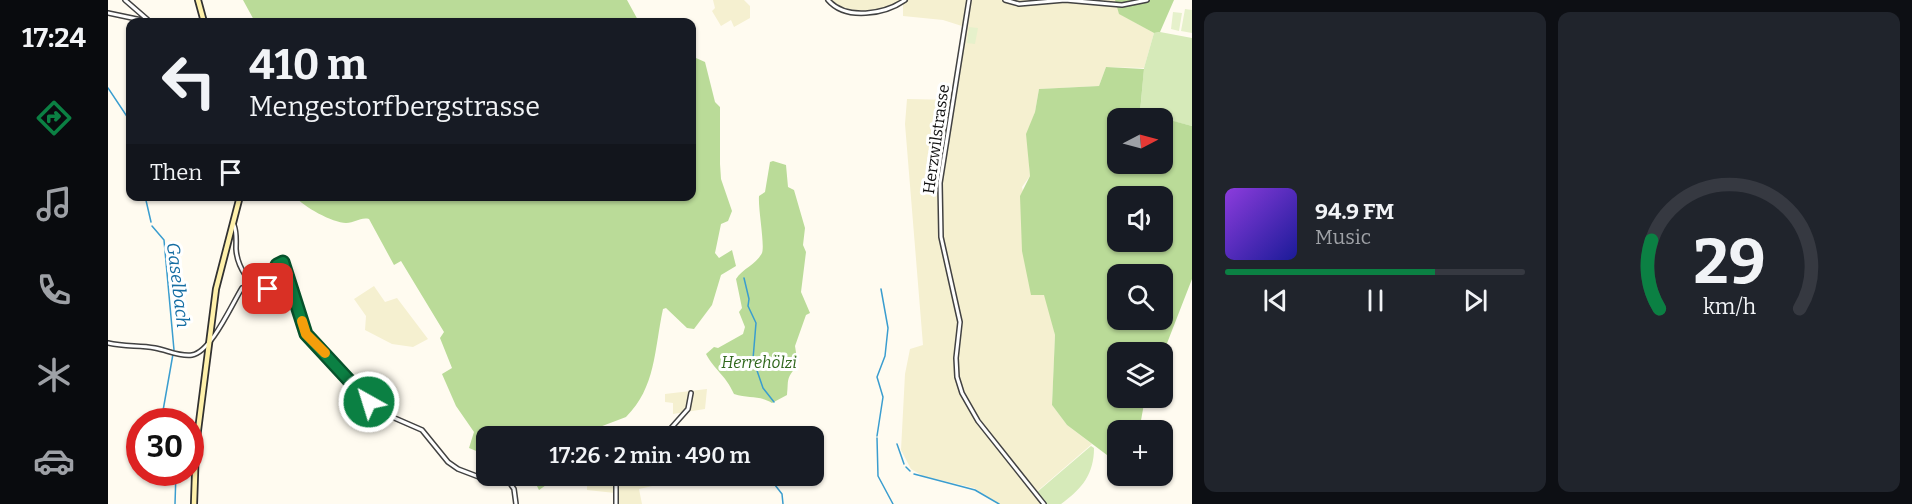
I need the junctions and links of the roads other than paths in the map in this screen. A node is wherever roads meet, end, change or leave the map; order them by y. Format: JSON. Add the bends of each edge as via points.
{"nodes":[{"id":1,"x":125,"y":0,"type":"edge"},
{"id":2,"x":198,"y":0,"type":"edge"},
{"id":3,"x":828,"y":0,"type":"edge"},
{"id":4,"x":906,"y":0,"type":"edge"},
{"id":5,"x":969,"y":0,"type":"edge"},
{"id":6,"x":1005,"y":0,"type":"edge"},
{"id":7,"x":1147,"y":0,"type":"edge"},
{"id":8,"x":108,"y":13,"type":"edge"},
{"id":9,"x":132,"y":18,"type":"edge"},
{"id":10,"x":146,"y":18,"type":"edge"},
{"id":11,"x":203,"y":18,"type":"edge"},
{"id":12,"x":239,"y":201,"type":"edge"},
{"id":13,"x":232,"y":224,"type":"junction"},
{"id":14,"x":246,"y":276,"type":"junction"},
{"id":15,"x":253,"y":285,"type":"junction"},
{"id":16,"x":242,"y":288,"type":"junction"},
{"id":17,"x":108,"y":343,"type":"edge"},
{"id":18,"x":210,"y":343,"type":"junction"},
{"id":19,"x":691,"y":393,"type":"dead end"},
{"id":20,"x":673,"y":426,"type":"edge"},
{"id":21,"x":616,"y":486,"type":"edge"},
{"id":22,"x":194,"y":504,"type":"edge"},
{"id":23,"x":516,"y":504,"type":"edge"},
{"id":24,"x":616,"y":504,"type":"edge"},
{"id":25,"x":1044,"y":504,"type":"edge"}],
"edges":[{"from":1,"to":10,"type":"street"},
{"from":2,"to":11,"type":"street"},
{"from":3,"to":4,"type":"street","via":[[838,9],[857,13],[884,10]]},
{"from":5,"to":25,"type":"street","name":"Herzwilstrasse","via":[[940,183],[941,237],[960,322],[957,377],[978,421]]},
{"from":6,"to":7,"type":"street","via":[[1019,4],[1065,0],[1122,5]]},
{"from":8,"to":9,"type":"street"},
{"from":12,"to":13,"type":"street"},
{"from":13,"to":14,"type":"street","via":[[236,229],[236,251]]},
{"from":13,"to":18,"type":"street","via":[[219,270]]},
{"from":14,"to":15,"type":"street"},
{"from":14,"to":16,"type":"street"},
{"from":15,"to":16,"type":"street"},
{"from":15,"to":23,"type":"street","via":[[268,289],[277,265],[283,262],[306,334],[369,402],[383,413],[422,430],[458,469],[479,477],[512,477]]},
{"from":16,"to":18,"type":"street"},
{"from":17,"to":18,"type":"street","via":[[189,355]]},
{"from":18,"to":22,"type":"street","via":[[196,446]]},
{"from":19,"to":20,"type":"street","via":[[688,409]]},
{"from":21,"to":24,"type":"street"}]}
